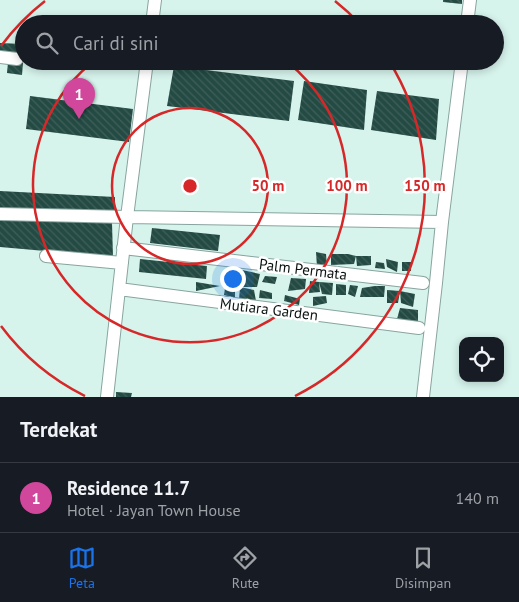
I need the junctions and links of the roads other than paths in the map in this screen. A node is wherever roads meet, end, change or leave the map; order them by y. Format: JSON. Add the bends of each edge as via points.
{"nodes":[{"id":1,"x":155,"y":0,"type":"edge"},
{"id":2,"x":470,"y":0,"type":"edge"},
{"id":3,"x":153,"y":15,"type":"edge"},
{"id":4,"x":468,"y":15,"type":"edge"},
{"id":5,"x":0,"y":58,"type":"edge"},
{"id":6,"x":15,"y":59,"type":"edge"},
{"id":7,"x":146,"y":70,"type":"edge"},
{"id":8,"x":461,"y":70,"type":"edge"},
{"id":9,"x":0,"y":214,"type":"edge"},
{"id":10,"x":127,"y":217,"type":"junction"},
{"id":11,"x":442,"y":222,"type":"junction"},
{"id":12,"x":123,"y":248,"type":"junction"},
{"id":13,"x":46,"y":256,"type":"dead end"},
{"id":14,"x":122,"y":263,"type":"junction"},
{"id":15,"x":423,"y":283,"type":"dead end"},
{"id":16,"x":119,"y":289,"type":"junction"},
{"id":17,"x":419,"y":328,"type":"dead end"},
{"id":18,"x":107,"y":397,"type":"edge"},
{"id":19,"x":423,"y":397,"type":"edge"}],
"edges":[{"from":1,"to":3,"type":"street"},
{"from":2,"to":4,"type":"street"},
{"from":5,"to":6,"type":"street"},
{"from":7,"to":10,"type":"street"},
{"from":8,"to":11,"type":"street"},
{"from":9,"to":10,"type":"street"},
{"from":10,"to":11,"type":"street"},
{"from":10,"to":12,"type":"street"},
{"from":11,"to":19,"type":"street"},
{"from":12,"to":14,"type":"street"},
{"from":12,"to":15,"type":"street","name":"Palm Permata"},
{"from":13,"to":14,"type":"street"},
{"from":14,"to":16,"type":"street"},
{"from":16,"to":17,"type":"street","name":"Mutiara Garden"},
{"from":16,"to":18,"type":"street"}]}
